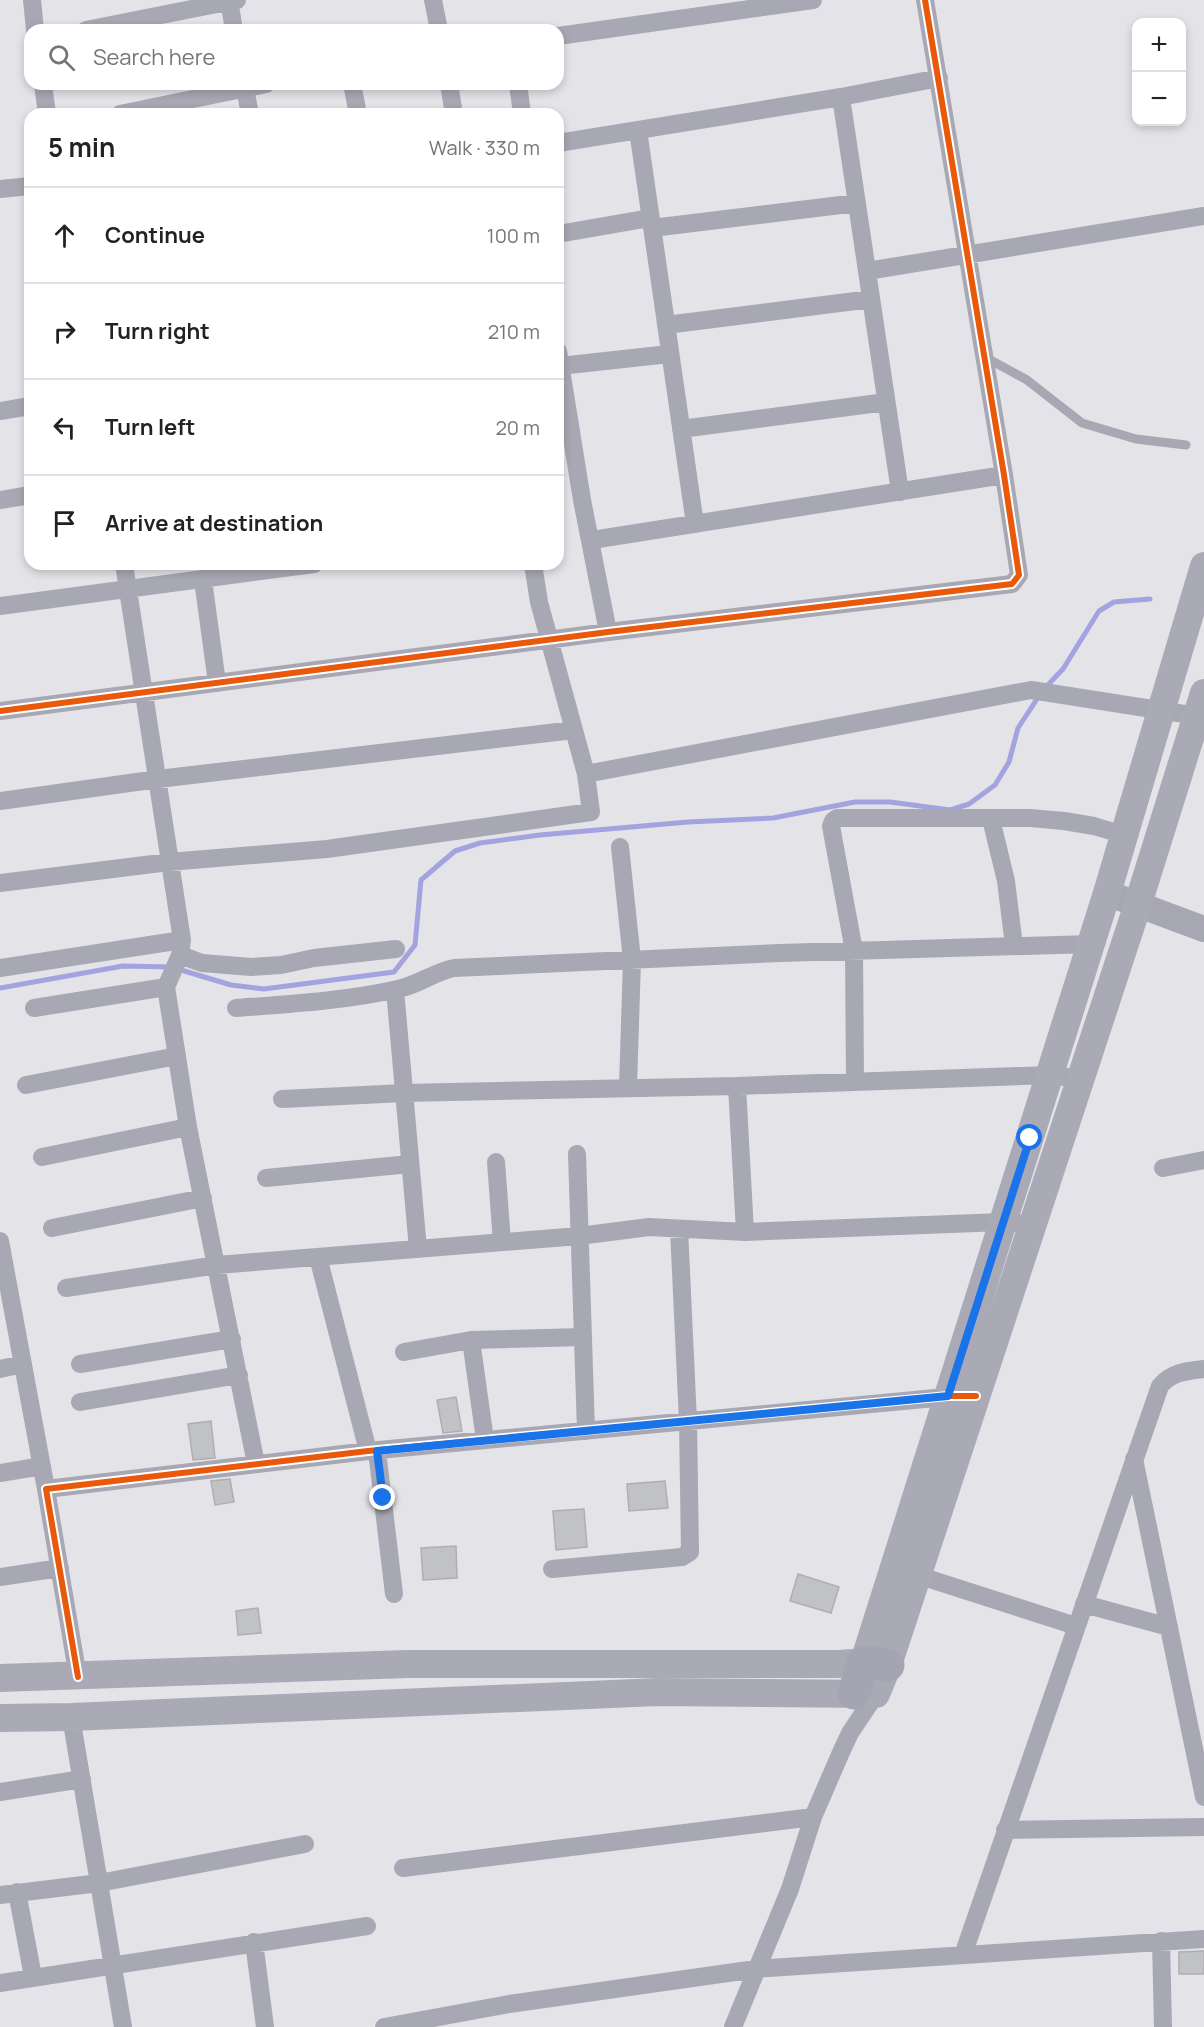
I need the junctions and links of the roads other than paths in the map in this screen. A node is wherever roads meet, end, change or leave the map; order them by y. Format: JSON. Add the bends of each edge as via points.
{"nodes":[{"id":1,"x":32,"y":0,"type":"edge"},
{"id":2,"x":232,"y":0,"type":"edge"},
{"id":3,"x":433,"y":0,"type":"edge"},
{"id":4,"x":813,"y":0,"type":"edge"},
{"id":5,"x":925,"y":0,"type":"edge"},
{"id":6,"x":34,"y":24,"type":"edge"},
{"id":7,"x":115,"y":24,"type":"edge"},
{"id":8,"x":234,"y":24,"type":"edge"},
{"id":9,"x":438,"y":24,"type":"edge"},
{"id":10,"x":564,"y":35,"type":"edge"},
{"id":11,"x":939,"y":78,"type":"junction"},
{"id":12,"x":44,"y":90,"type":"edge"},
{"id":13,"x":229,"y":90,"type":"edge"},
{"id":14,"x":245,"y":90,"type":"edge"},
{"id":15,"x":353,"y":90,"type":"edge"},
{"id":16,"x":450,"y":90,"type":"edge"},
{"id":17,"x":519,"y":90,"type":"edge"},
{"id":18,"x":841,"y":98,"type":"junction"},
{"id":19,"x":46,"y":108,"type":"edge"},
{"id":20,"x":162,"y":108,"type":"edge"},
{"id":21,"x":249,"y":108,"type":"edge"},
{"id":22,"x":357,"y":108,"type":"edge"},
{"id":23,"x":453,"y":108,"type":"edge"},
{"id":24,"x":521,"y":108,"type":"edge"},
{"id":25,"x":638,"y":130,"type":"junction"},
{"id":26,"x":564,"y":142,"type":"edge"},
{"id":27,"x":24,"y":187,"type":"edge"},
{"id":28,"x":0,"y":189,"type":"edge"},
{"id":29,"x":857,"y":203,"type":"junction"},
{"id":30,"x":1204,"y":216,"type":"edge"},
{"id":31,"x":651,"y":223,"type":"junction"},
{"id":32,"x":564,"y":233,"type":"edge"},
{"id":33,"x":968,"y":254,"type":"junction"},
{"id":34,"x":867,"y":271,"type":"junction"},
{"id":35,"x":871,"y":299,"type":"junction"},
{"id":36,"x":666,"y":325,"type":"junction"},
{"id":37,"x":669,"y":354,"type":"junction"},
{"id":38,"x":985,"y":357,"type":"junction"},
{"id":39,"x":564,"y":359,"type":"edge"},
{"id":40,"x":564,"y":390,"type":"edge"},
{"id":41,"x":886,"y":402,"type":"junction"},
{"id":42,"x":24,"y":407,"type":"edge"},
{"id":43,"x":0,"y":411,"type":"edge"},
{"id":44,"x":681,"y":429,"type":"junction"},
{"id":45,"x":1186,"y":445,"type":"dead end"},
{"id":46,"x":1004,"y":475,"type":"junction"},
{"id":47,"x":900,"y":492,"type":"junction"},
{"id":48,"x":24,"y":496,"type":"edge"},
{"id":49,"x":0,"y":500,"type":"edge"},
{"id":50,"x":695,"y":524,"type":"junction"},
{"id":51,"x":592,"y":540,"type":"junction"},
{"id":52,"x":125,"y":570,"type":"edge"},
{"id":53,"x":270,"y":570,"type":"edge"},
{"id":54,"x":534,"y":570,"type":"edge"},
{"id":55,"x":203,"y":579,"type":"junction"},
{"id":56,"x":1202,"y":579,"type":"edge"},
{"id":57,"x":128,"y":590,"type":"junction"},
{"id":58,"x":0,"y":606,"type":"edge"},
{"id":59,"x":608,"y":632,"type":"junction"},
{"id":60,"x":550,"y":641,"type":"junction"},
{"id":61,"x":217,"y":683,"type":"junction"},
{"id":62,"x":144,"y":692,"type":"junction"},
{"id":63,"x":1200,"y":704,"type":"edge"},
{"id":64,"x":1161,"y":710,"type":"junction"},
{"id":65,"x":0,"y":711,"type":"edge"},
{"id":66,"x":574,"y":730,"type":"junction"},
{"id":67,"x":586,"y":774,"type":"junction"},
{"id":68,"x":158,"y":779,"type":"junction"},
{"id":69,"x":0,"y":801,"type":"edge"},
{"id":70,"x":991,"y":819,"type":"junction"},
{"id":71,"x":1124,"y":835,"type":"junction"},
{"id":72,"x":620,"y":847,"type":"dead end"},
{"id":73,"x":169,"y":861,"type":"junction"},
{"id":74,"x":0,"y":883,"type":"edge"},
{"id":75,"x":1107,"y":892,"type":"junction"},
{"id":76,"x":1138,"y":904,"type":"junction"},
{"id":77,"x":1204,"y":929,"type":"edge"},
{"id":78,"x":1091,"y":944,"type":"junction"},
{"id":79,"x":1014,"y":946,"type":"junction"},
{"id":80,"x":396,"y":949,"type":"dead end"},
{"id":81,"x":854,"y":951,"type":"junction"},
{"id":82,"x":632,"y":960,"type":"junction"},
{"id":83,"x":175,"y":964,"type":"junction"},
{"id":84,"x":0,"y":968,"type":"edge"},
{"id":85,"x":395,"y":990,"type":"junction"},
{"id":86,"x":34,"y":1008,"type":"dead end"},
{"id":87,"x":236,"y":1008,"type":"dead end"},
{"id":88,"x":177,"y":1056,"type":"junction"},
{"id":89,"x":1050,"y":1075,"type":"junction"},
{"id":90,"x":1080,"y":1079,"type":"junction"},
{"id":91,"x":855,"y":1080,"type":"junction"},
{"id":92,"x":26,"y":1084,"type":"dead end"},
{"id":93,"x":737,"y":1086,"type":"junction"},
{"id":94,"x":628,"y":1087,"type":"junction"},
{"id":95,"x":404,"y":1093,"type":"junction"},
{"id":96,"x":282,"y":1099,"type":"dead end"},
{"id":97,"x":188,"y":1127,"type":"junction"},
{"id":98,"x":577,"y":1154,"type":"dead end"},
{"id":99,"x":42,"y":1157,"type":"dead end"},
{"id":100,"x":1204,"y":1160,"type":"edge"},
{"id":101,"x":496,"y":1162,"type":"dead end"},
{"id":102,"x":410,"y":1164,"type":"junction"},
{"id":103,"x":1163,"y":1168,"type":"dead end"},
{"id":104,"x":266,"y":1178,"type":"dead end"},
{"id":105,"x":203,"y":1198,"type":"junction"},
{"id":106,"x":1003,"y":1222,"type":"junction"},
{"id":107,"x":1032,"y":1225,"type":"junction"},
{"id":108,"x":52,"y":1228,"type":"dead end"},
{"id":109,"x":679,"y":1229,"type":"junction"},
{"id":110,"x":746,"y":1232,"type":"junction"},
{"id":111,"x":579,"y":1236,"type":"junction"},
{"id":112,"x":0,"y":1241,"type":"edge"},
{"id":113,"x":502,"y":1242,"type":"junction"},
{"id":114,"x":418,"y":1249,"type":"junction"},
{"id":115,"x":318,"y":1257,"type":"junction"},
{"id":116,"x":2,"y":1265,"type":"edge"},
{"id":117,"x":217,"y":1265,"type":"junction"},
{"id":118,"x":66,"y":1288,"type":"dead end"},
{"id":119,"x":583,"y":1337,"type":"junction"},
{"id":120,"x":232,"y":1339,"type":"junction"},
{"id":121,"x":471,"y":1340,"type":"junction"},
{"id":122,"x":404,"y":1352,"type":"dead end"},
{"id":123,"x":23,"y":1364,"type":"junction"},
{"id":124,"x":80,"y":1364,"type":"dead end"},
{"id":125,"x":0,"y":1369,"type":"edge"},
{"id":126,"x":1204,"y":1369,"type":"edge"},
{"id":127,"x":239,"y":1375,"type":"junction"},
{"id":128,"x":948,"y":1396,"type":"junction"},
{"id":129,"x":976,"y":1396,"type":"junction"},
{"id":130,"x":80,"y":1402,"type":"dead end"},
{"id":131,"x":688,"y":1421,"type":"junction"},
{"id":132,"x":586,"y":1431,"type":"junction"},
{"id":133,"x":485,"y":1440,"type":"junction"},
{"id":134,"x":373,"y":1451,"type":"junction"},
{"id":135,"x":1134,"y":1459,"type":"junction"},
{"id":136,"x":256,"y":1464,"type":"junction"},
{"id":137,"x":42,"y":1466,"type":"junction"},
{"id":138,"x":0,"y":1473,"type":"edge"},
{"id":139,"x":46,"y":1489,"type":"junction"},
{"id":140,"x":60,"y":1568,"type":"junction"},
{"id":141,"x":552,"y":1569,"type":"dead end"},
{"id":142,"x":917,"y":1575,"type":"junction"},
{"id":143,"x":0,"y":1577,"type":"edge"},
{"id":144,"x":394,"y":1594,"type":"dead end"},
{"id":145,"x":1084,"y":1604,"type":"junction"},
{"id":146,"x":1076,"y":1626,"type":"junction"},
{"id":147,"x":1169,"y":1627,"type":"junction"},
{"id":148,"x":78,"y":1677,"type":"junction"},
{"id":149,"x":0,"y":1678,"type":"edge"},
{"id":150,"x":871,"y":1678,"type":"junction"},
{"id":151,"x":71,"y":1717,"type":"junction"},
{"id":152,"x":0,"y":1718,"type":"edge"},
{"id":153,"x":82,"y":1779,"type":"junction"},
{"id":154,"x":0,"y":1792,"type":"edge"},
{"id":155,"x":1204,"y":1797,"type":"edge"},
{"id":156,"x":813,"y":1817,"type":"junction"},
{"id":157,"x":1204,"y":1827,"type":"edge"},
{"id":158,"x":1005,"y":1830,"type":"junction"},
{"id":159,"x":305,"y":1845,"type":"dead end"},
{"id":160,"x":403,"y":1869,"type":"dead end"},
{"id":161,"x":99,"y":1883,"type":"junction"},
{"id":162,"x":9,"y":1894,"type":"edge"},
{"id":163,"x":367,"y":1926,"type":"dead end"},
{"id":164,"x":1204,"y":1939,"type":"edge"},
{"id":165,"x":1161,"y":1941,"type":"junction"},
{"id":166,"x":254,"y":1942,"type":"junction"},
{"id":167,"x":963,"y":1955,"type":"junction"},
{"id":168,"x":112,"y":1965,"type":"junction"},
{"id":169,"x":756,"y":1969,"type":"junction"},
{"id":170,"x":33,"y":1977,"type":"junction"},
{"id":171,"x":0,"y":1983,"type":"edge"},
{"id":172,"x":123,"y":2027,"type":"edge"},
{"id":173,"x":265,"y":2027,"type":"edge"},
{"id":174,"x":384,"y":2027,"type":"edge"},
{"id":175,"x":734,"y":2027,"type":"edge"},
{"id":176,"x":1163,"y":2027,"type":"edge"}],
"edges":[{"from":1,"to":6,"type":"street"},
{"from":2,"to":7,"type":"street"},
{"from":2,"to":8,"type":"street"},
{"from":3,"to":9,"type":"street"},
{"from":4,"to":10,"type":"street"},
{"from":5,"to":11,"type":"street"},
{"from":11,"to":18,"type":"street"},
{"from":11,"to":33,"type":"street"},
{"from":12,"to":19,"type":"street"},
{"from":13,"to":20,"type":"street"},
{"from":14,"to":21,"type":"street"},
{"from":15,"to":22,"type":"street"},
{"from":16,"to":23,"type":"street"},
{"from":17,"to":24,"type":"street"},
{"from":18,"to":25,"type":"street"},
{"from":18,"to":29,"type":"street"},
{"from":25,"to":26,"type":"street"},
{"from":25,"to":31,"type":"street"},
{"from":27,"to":28,"type":"street"},
{"from":29,"to":31,"type":"street"},
{"from":29,"to":34,"type":"street"},
{"from":30,"to":33,"type":"street"},
{"from":31,"to":32,"type":"street"},
{"from":31,"to":36,"type":"street"},
{"from":33,"to":34,"type":"street"},
{"from":33,"to":38,"type":"street"},
{"from":34,"to":35,"type":"street"},
{"from":35,"to":36,"type":"street"},
{"from":35,"to":41,"type":"street"},
{"from":36,"to":37,"type":"street"},
{"from":37,"to":39,"type":"street"},
{"from":37,"to":44,"type":"street"},
{"from":38,"to":45,"type":"lane","via":[[1027,380],[1082,423],[1136,440]]},
{"from":38,"to":46,"type":"street"},
{"from":40,"to":51,"type":"street"},
{"from":41,"to":44,"type":"street"},
{"from":41,"to":47,"type":"street"},
{"from":42,"to":43,"type":"street"},
{"from":44,"to":50,"type":"street"},
{"from":46,"to":47,"type":"street"},
{"from":46,"to":59,"type":"street","via":[[1019,575],[1011,584]]},
{"from":47,"to":50,"type":"street"},
{"from":48,"to":49,"type":"street"},
{"from":50,"to":51,"type":"street"},
{"from":51,"to":59,"type":"street"},
{"from":52,"to":57,"type":"street"},
{"from":53,"to":55,"type":"street"},
{"from":54,"to":60,"type":"street"},
{"from":55,"to":57,"type":"street"},
{"from":55,"to":61,"type":"street"},
{"from":56,"to":64,"type":"main road"},
{"from":57,"to":58,"type":"street"},
{"from":57,"to":62,"type":"street"},
{"from":59,"to":60,"type":"street"},
{"from":60,"to":61,"type":"street"},
{"from":60,"to":66,"type":"street"},
{"from":61,"to":62,"type":"street"},
{"from":62,"to":65,"type":"street"},
{"from":62,"to":68,"type":"street"},
{"from":63,"to":64,"type":"street"},
{"from":63,"to":76,"type":"main road"},
{"from":64,"to":67,"type":"street","via":[[1032,690]]},
{"from":64,"to":71,"type":"main road"},
{"from":66,"to":67,"type":"street"},
{"from":66,"to":68,"type":"street"},
{"from":67,"to":73,"type":"street","via":[[592,808],[588,813],[327,849]]},
{"from":68,"to":69,"type":"street"},
{"from":68,"to":73,"type":"street"},
{"from":70,"to":71,"type":"street","via":[[1064,821]]},
{"from":70,"to":79,"type":"street","via":[[1006,881]]},
{"from":70,"to":81,"type":"street","via":[[833,821]]},
{"from":71,"to":75,"type":"main road"},
{"from":72,"to":82,"type":"street"},
{"from":73,"to":74,"type":"street"},
{"from":73,"to":83,"type":"street"},
{"from":75,"to":76,"type":"street"},
{"from":75,"to":78,"type":"main road"},
{"from":76,"to":77,"type":"street"},
{"from":76,"to":90,"type":"main road"},
{"from":78,"to":79,"type":"street"},
{"from":78,"to":89,"type":"main road"},
{"from":79,"to":81,"type":"street"},
{"from":80,"to":83,"type":"street","via":[[314,957],[281,965]]},
{"from":81,"to":82,"type":"street"},
{"from":81,"to":91,"type":"street"},
{"from":82,"to":85,"type":"street","via":[[454,968]]},
{"from":82,"to":94,"type":"street"},
{"from":83,"to":84,"type":"street"},
{"from":83,"to":86,"type":"street"},
{"from":83,"to":88,"type":"street"},
{"from":85,"to":87,"type":"street","via":[[325,1001]]},
{"from":85,"to":95,"type":"street"},
{"from":88,"to":92,"type":"street"},
{"from":88,"to":97,"type":"street"},
{"from":89,"to":90,"type":"street"},
{"from":89,"to":91,"type":"street"},
{"from":89,"to":106,"type":"main road"},
{"from":90,"to":107,"type":"main road"},
{"from":91,"to":93,"type":"street"},
{"from":93,"to":94,"type":"street"},
{"from":93,"to":110,"type":"street"},
{"from":94,"to":95,"type":"street"},
{"from":95,"to":96,"type":"street"},
{"from":95,"to":102,"type":"street"},
{"from":97,"to":99,"type":"street"},
{"from":97,"to":105,"type":"street"},
{"from":98,"to":111,"type":"street"},
{"from":100,"to":103,"type":"street"},
{"from":101,"to":113,"type":"street"},
{"from":102,"to":104,"type":"street"},
{"from":102,"to":114,"type":"street"},
{"from":105,"to":108,"type":"street"},
{"from":105,"to":117,"type":"street"},
{"from":106,"to":107,"type":"street"},
{"from":106,"to":110,"type":"street"},
{"from":106,"to":128,"type":"main road"},
{"from":107,"to":129,"type":"main road"},
{"from":109,"to":110,"type":"street"},
{"from":109,"to":111,"type":"street","via":[[649,1227]]},
{"from":109,"to":131,"type":"street"},
{"from":111,"to":113,"type":"street"},
{"from":111,"to":119,"type":"street"},
{"from":112,"to":116,"type":"street"},
{"from":113,"to":114,"type":"street"},
{"from":114,"to":115,"type":"street"},
{"from":115,"to":117,"type":"street"},
{"from":115,"to":134,"type":"street"},
{"from":116,"to":123,"type":"street"},
{"from":117,"to":118,"type":"street"},
{"from":117,"to":120,"type":"street"},
{"from":119,"to":121,"type":"street"},
{"from":119,"to":132,"type":"street"},
{"from":120,"to":124,"type":"street"},
{"from":120,"to":127,"type":"street"},
{"from":121,"to":122,"type":"street"},
{"from":121,"to":133,"type":"street"},
{"from":123,"to":125,"type":"street"},
{"from":123,"to":137,"type":"street"},
{"from":126,"to":135,"type":"street","via":[[1176,1373],[1160,1386]]},
{"from":127,"to":130,"type":"street"},
{"from":127,"to":136,"type":"street"},
{"from":128,"to":129,"type":"street"},
{"from":128,"to":131,"type":"street"},
{"from":128,"to":150,"type":"main road"},
{"from":129,"to":142,"type":"main road"},
{"from":131,"to":132,"type":"street"},
{"from":131,"to":141,"type":"street","via":[[690,1552],[682,1557]]},
{"from":132,"to":133,"type":"street"},
{"from":133,"to":134,"type":"street"},
{"from":134,"to":136,"type":"street"},
{"from":134,"to":144,"type":"street"},
{"from":135,"to":145,"type":"street"},
{"from":135,"to":147,"type":"street"},
{"from":136,"to":139,"type":"street"},
{"from":137,"to":138,"type":"street"},
{"from":137,"to":139,"type":"street"},
{"from":139,"to":140,"type":"street"},
{"from":140,"to":143,"type":"street"},
{"from":140,"to":148,"type":"street"},
{"from":142,"to":146,"type":"street"},
{"from":142,"to":150,"type":"main road"},
{"from":145,"to":146,"type":"street"},
{"from":145,"to":147,"type":"street"},
{"from":146,"to":158,"type":"street"},
{"from":147,"to":155,"type":"street"},
{"from":148,"to":149,"type":"main road"},
{"from":148,"to":150,"type":"main road","via":[[407,1664],[840,1664]]},
{"from":150,"to":151,"type":"main road","via":[[658,1692]]},
{"from":150,"to":156,"type":"street"},
{"from":151,"to":152,"type":"main road"},
{"from":151,"to":153,"type":"street"},
{"from":153,"to":154,"type":"street"},
{"from":153,"to":161,"type":"street"},
{"from":156,"to":160,"type":"street"},
{"from":156,"to":169,"type":"street","via":[[790,1889]]},
{"from":157,"to":158,"type":"street"},
{"from":158,"to":167,"type":"street"},
{"from":159,"to":161,"type":"street"},
{"from":161,"to":162,"type":"street"},
{"from":161,"to":168,"type":"street"},
{"from":162,"to":170,"type":"street"},
{"from":163,"to":166,"type":"street"},
{"from":164,"to":165,"type":"street"},
{"from":165,"to":167,"type":"street"},
{"from":165,"to":176,"type":"street"},
{"from":166,"to":168,"type":"street"},
{"from":166,"to":173,"type":"street"},
{"from":167,"to":169,"type":"street"},
{"from":168,"to":170,"type":"street"},
{"from":168,"to":172,"type":"street"},
{"from":169,"to":174,"type":"street","via":[[509,2004]]},
{"from":169,"to":175,"type":"street"},
{"from":170,"to":171,"type":"street"}]}
